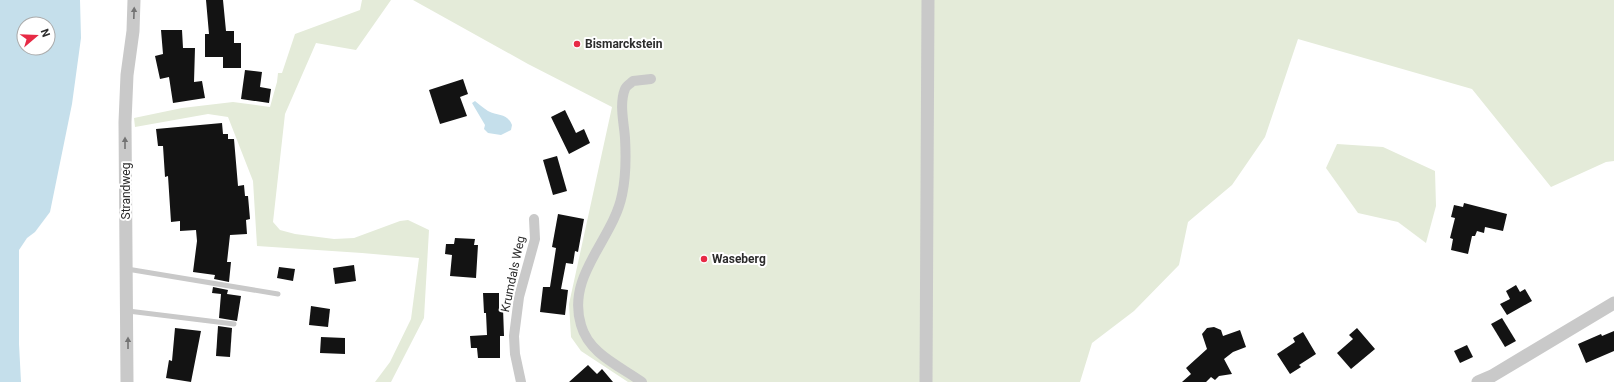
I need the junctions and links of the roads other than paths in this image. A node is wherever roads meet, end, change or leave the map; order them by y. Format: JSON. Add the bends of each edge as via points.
{"nodes":[{"id":1,"x":134,"y":0,"type":"edge"},
{"id":2,"x":928,"y":0,"type":"edge"},
{"id":3,"x":651,"y":79,"type":"dead end"},
{"id":4,"x":534,"y":219,"type":"dead end"},
{"id":5,"x":126,"y":269,"type":"junction"},
{"id":6,"x":278,"y":294,"type":"dead end"},
{"id":7,"x":1614,"y":303,"type":"edge"},
{"id":8,"x":128,"y":311,"type":"junction"},
{"id":9,"x":234,"y":324,"type":"dead end"},
{"id":10,"x":127,"y":382,"type":"edge"},
{"id":11,"x":521,"y":382,"type":"edge"},
{"id":12,"x":642,"y":382,"type":"edge"},
{"id":13,"x":926,"y":382,"type":"edge"},
{"id":14,"x":1478,"y":382,"type":"edge"}],
"edges":[{"from":5,"to":1,"type":"street","name":"Strandweg","one_way":true,"via":[[127,75]]},
{"from":2,"to":13,"type":"street"},
{"from":3,"to":12,"type":"street","via":[[633,81],[625,89],[622,105],[625,156],[621,201],[592,257],[582,283],[578,309],[581,326],[589,342],[605,358]]},
{"from":4,"to":11,"type":"street","name":"Krumdals Weg","via":[[535,239],[519,297],[514,336]]},
{"from":5,"to":6,"type":"lane"},
{"from":5,"to":8,"type":"street","name":"Strandweg"},
{"from":7,"to":14,"type":"street"},
{"from":8,"to":9,"type":"lane"},
{"from":10,"to":8,"type":"street","name":"Strandweg","one_way":true}]}
